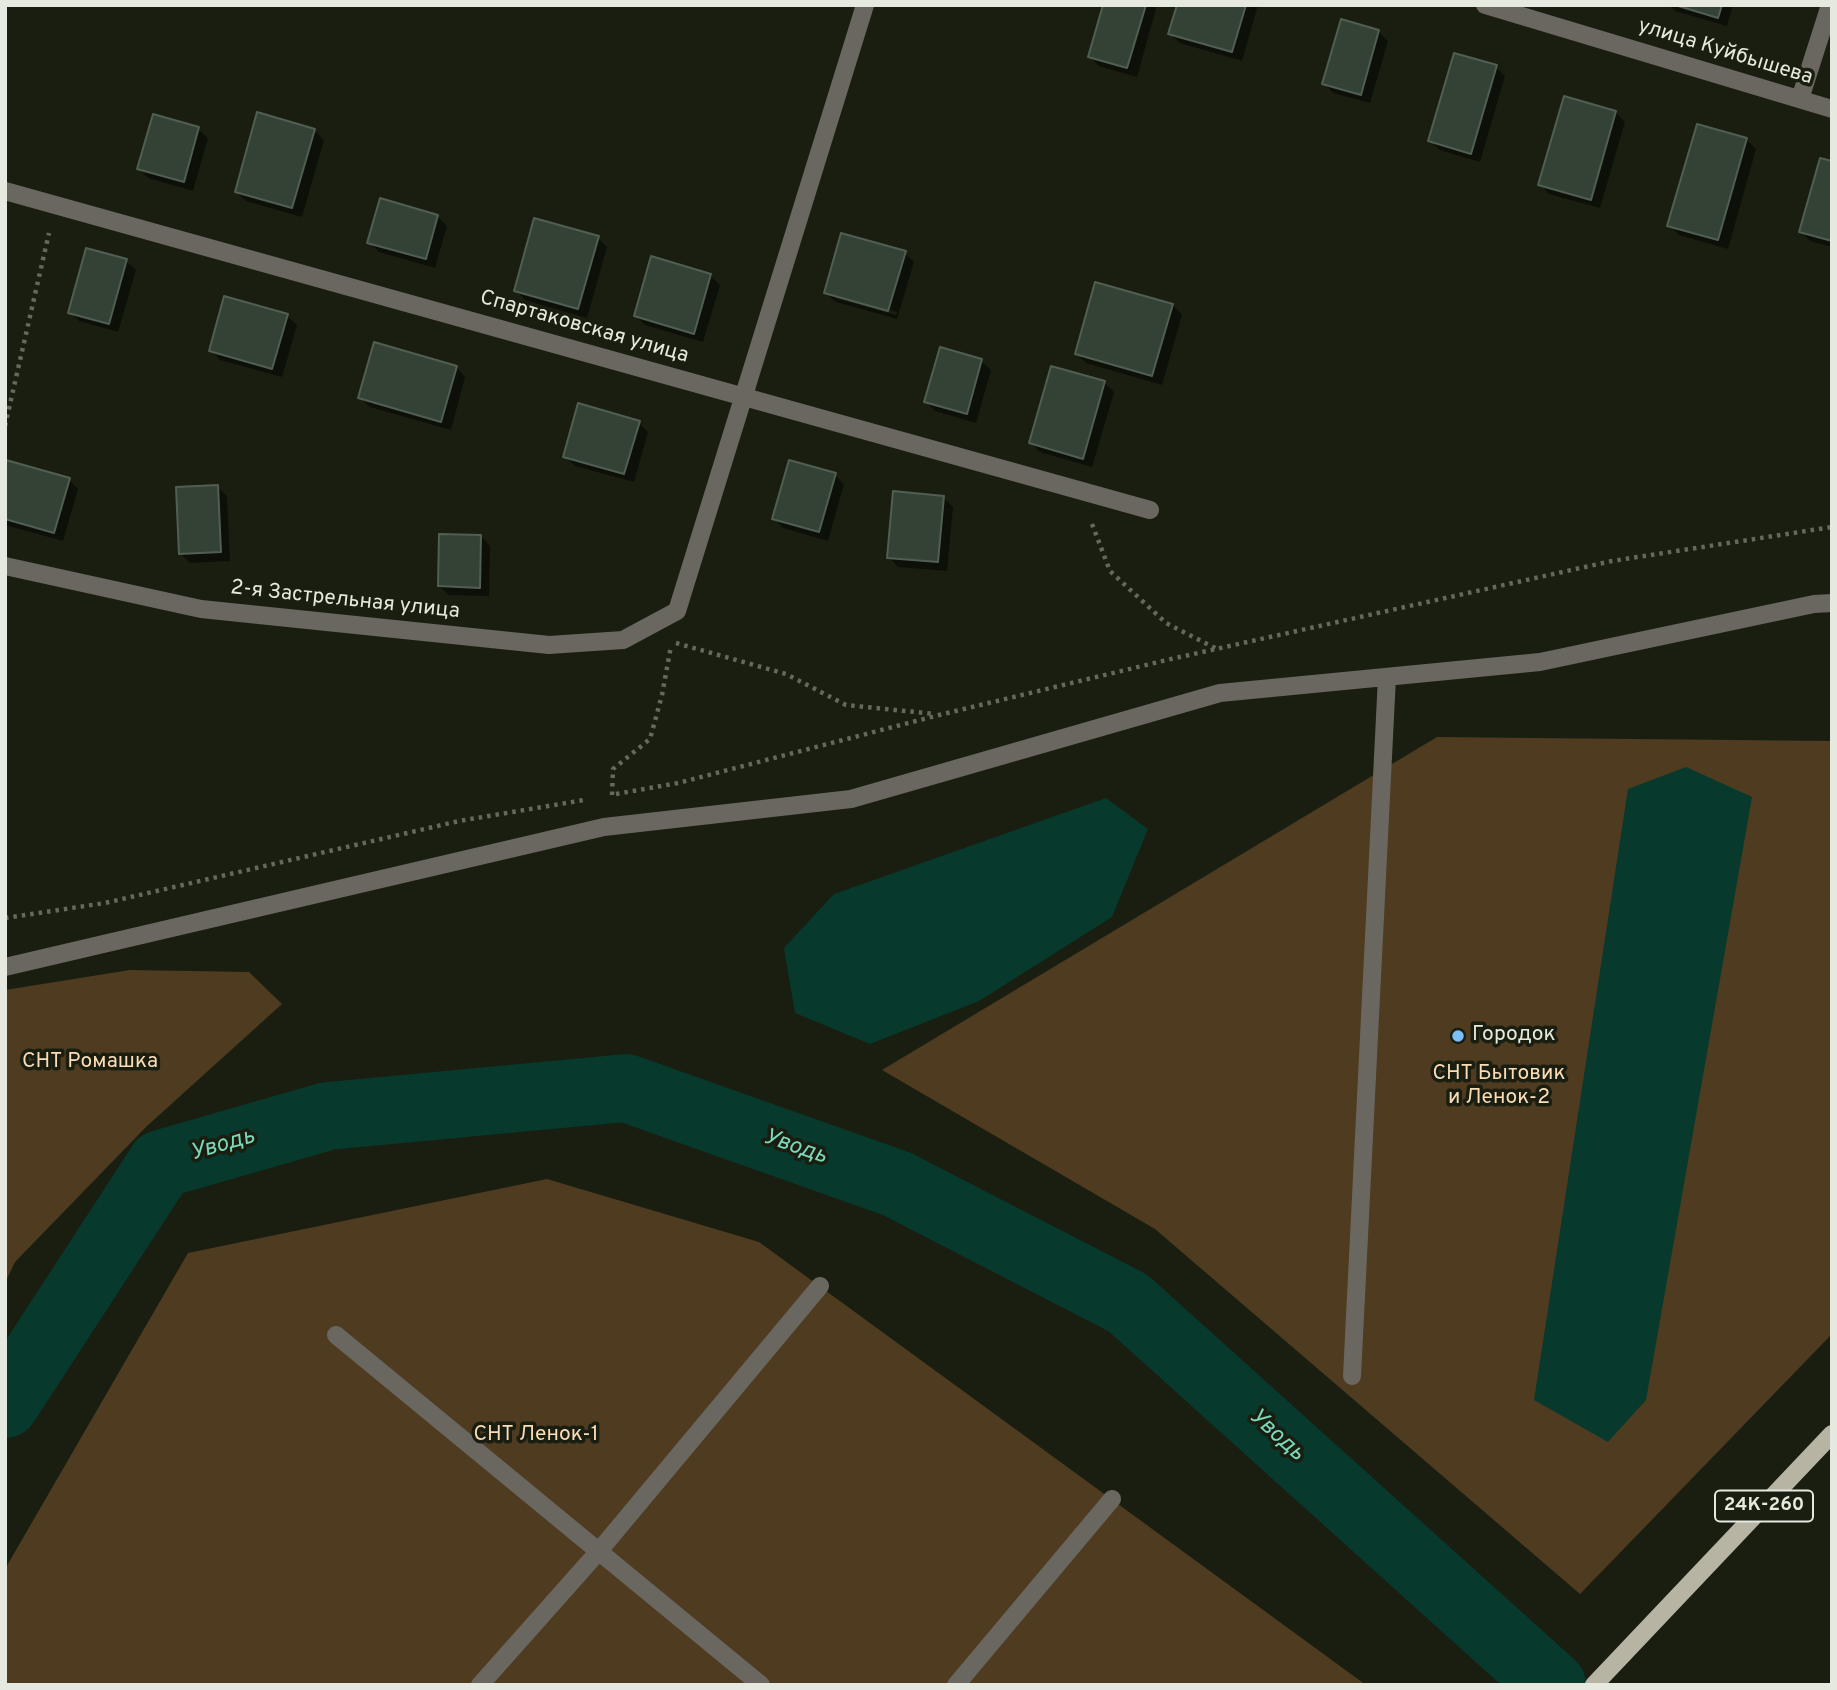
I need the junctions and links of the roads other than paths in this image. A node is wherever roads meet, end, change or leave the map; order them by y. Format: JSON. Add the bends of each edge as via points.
{"nodes":[{"id":1,"x":865,"y":5,"type":"edge"},
{"id":2,"x":1485,"y":5,"type":"edge"},
{"id":3,"x":1830,"y":5,"type":"edge"},
{"id":4,"x":1800,"y":99,"type":"junction"},
{"id":5,"x":1832,"y":108,"type":"edge"},
{"id":6,"x":5,"y":191,"type":"edge"},
{"id":7,"x":743,"y":396,"type":"junction"},
{"id":8,"x":1150,"y":510,"type":"dead end"},
{"id":9,"x":5,"y":566,"type":"edge"},
{"id":10,"x":1832,"y":603,"type":"edge"},
{"id":11,"x":1387,"y":677,"type":"junction"},
{"id":12,"x":5,"y":967,"type":"edge"},
{"id":13,"x":820,"y":1286,"type":"dead end"},
{"id":14,"x":336,"y":1335,"type":"dead end"},
{"id":15,"x":1352,"y":1376,"type":"dead end"},
{"id":16,"x":1832,"y":1434,"type":"edge"},
{"id":17,"x":1112,"y":1499,"type":"dead end"},
{"id":18,"x":599,"y":1551,"type":"junction"},
{"id":19,"x":480,"y":1685,"type":"edge"},
{"id":20,"x":761,"y":1685,"type":"edge"},
{"id":21,"x":956,"y":1685,"type":"edge"},
{"id":22,"x":1594,"y":1685,"type":"edge"}],
"edges":[{"from":1,"to":7,"type":"street"},
{"from":2,"to":4,"type":"street","name":"улица Куйбышева"},
{"from":3,"to":4,"type":"street"},
{"from":4,"to":5,"type":"street","name":"улица Куйбышева"},
{"from":6,"to":7,"type":"street","name":"Спартаковская улица"},
{"from":7,"to":8,"type":"street","name":"Спартаковская улица"},
{"from":7,"to":9,"type":"street","name":"2-я Застрельная улица","via":[[677,611],[623,640],[549,645],[201,609]]},
{"from":10,"to":11,"type":"street","via":[[1540,662]]},
{"from":11,"to":12,"type":"street","via":[[1220,693],[851,799],[604,827]]},
{"from":11,"to":15,"type":"street"},
{"from":13,"to":18,"type":"street"},
{"from":14,"to":18,"type":"street"},
{"from":16,"to":22,"type":"main road","number":"24К-260"},
{"from":17,"to":21,"type":"street"},
{"from":18,"to":19,"type":"street"},
{"from":18,"to":20,"type":"street"}]}
